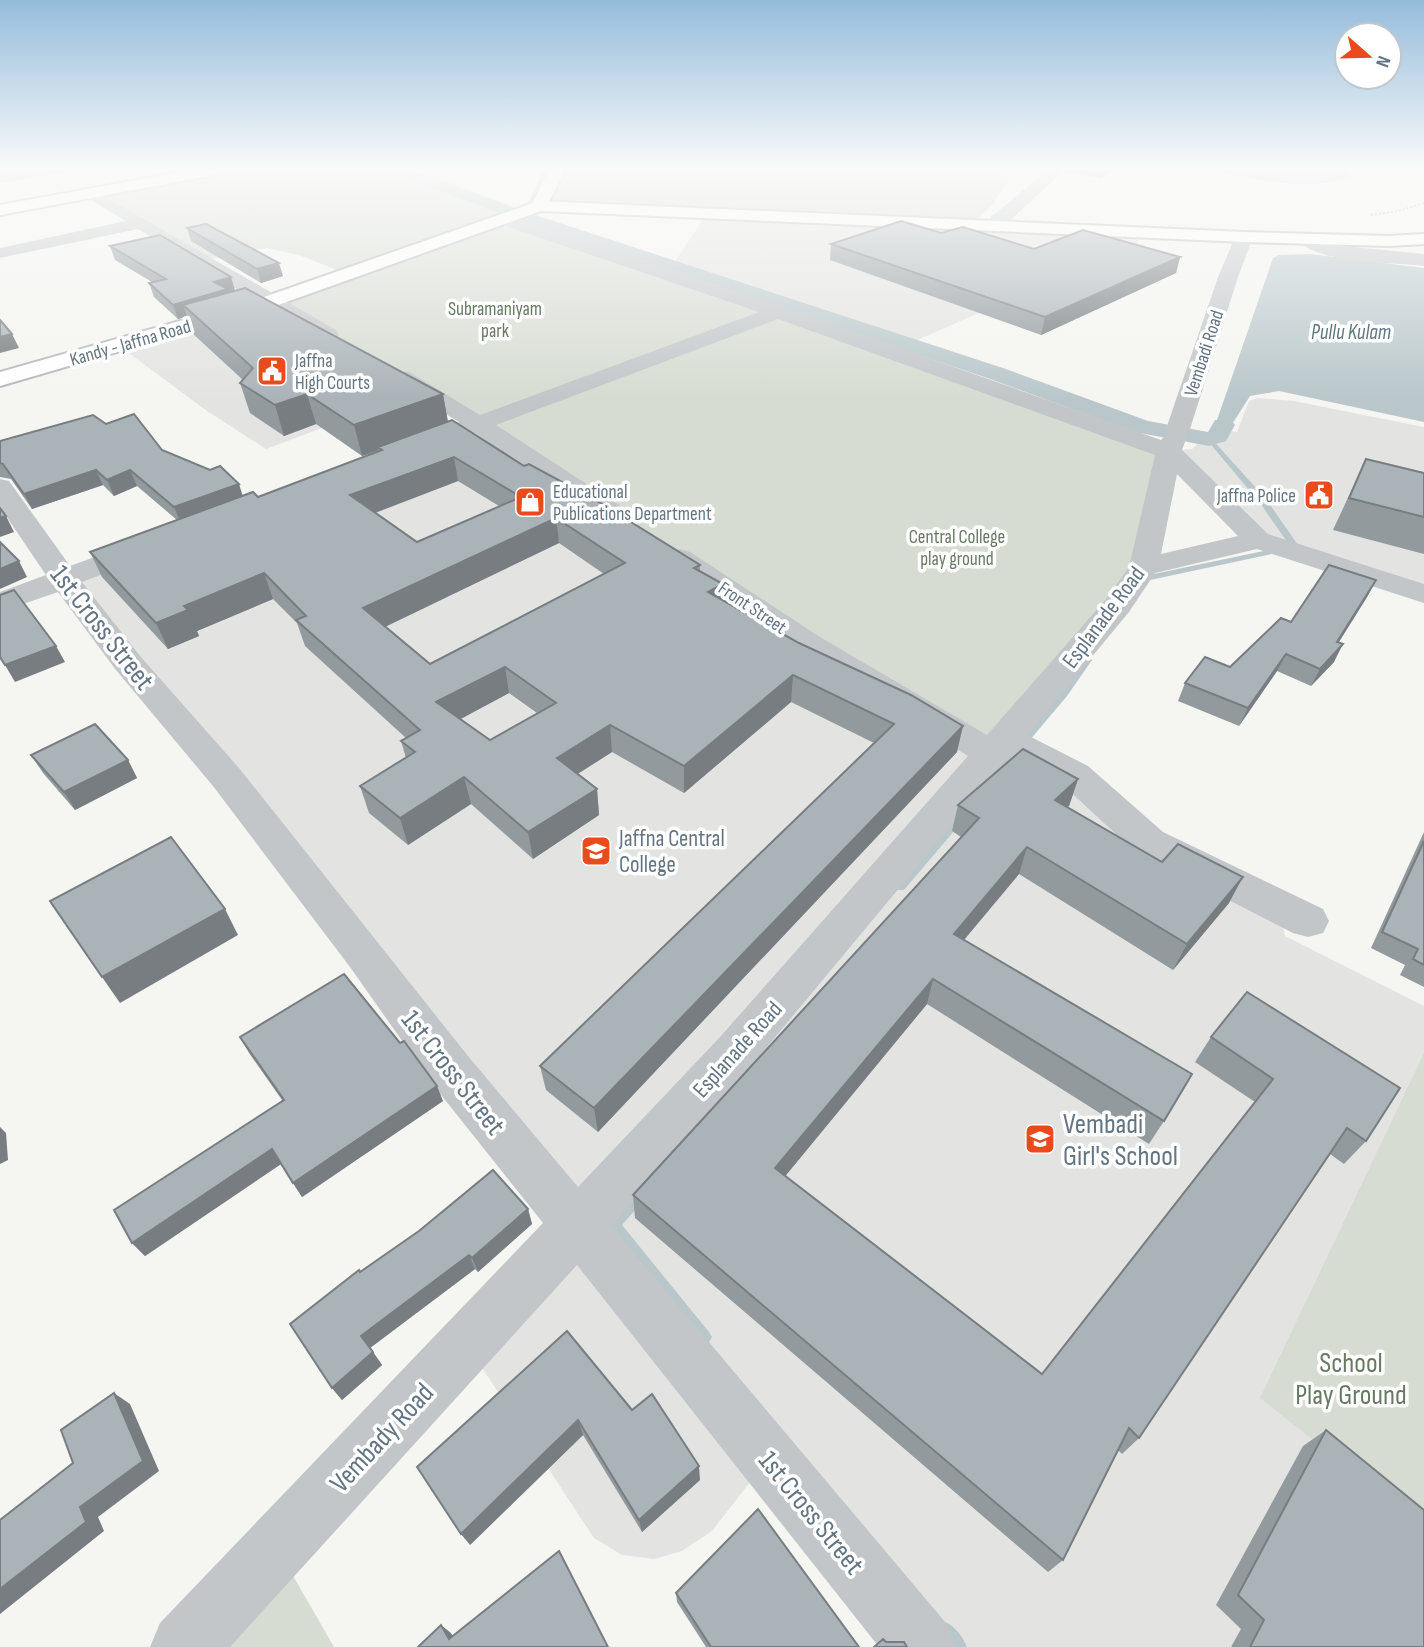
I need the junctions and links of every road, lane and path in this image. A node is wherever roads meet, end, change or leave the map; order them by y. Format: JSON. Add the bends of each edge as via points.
{"nodes":[{"id":1,"x":29,"y":247,"type":"edge"},
{"id":2,"x":181,"y":247,"type":"edge"},
{"id":3,"x":424,"y":247,"type":"edge"},
{"id":4,"x":591,"y":247,"type":"edge"},
{"id":5,"x":1241,"y":247,"type":"edge"},
{"id":6,"x":1319,"y":247,"type":"edge"},
{"id":7,"x":0,"y":253,"type":"edge"},
{"id":8,"x":1424,"y":260,"type":"edge"},
{"id":9,"x":271,"y":301,"type":"junction"},
{"id":10,"x":778,"y":312,"type":"junction"},
{"id":11,"x":0,"y":379,"type":"edge"},
{"id":12,"x":478,"y":424,"type":"junction"},
{"id":13,"x":440,"y":438,"type":"edge"},
{"id":14,"x":1174,"y":440,"type":"junction"},
{"id":15,"x":0,"y":487,"type":"edge"},
{"id":16,"x":174,"y":538,"type":"edge"},
{"id":17,"x":1277,"y":546,"type":"junction"},
{"id":18,"x":1144,"y":567,"type":"junction"},
{"id":19,"x":64,"y":579,"type":"junction"},
{"id":20,"x":1424,"y":593,"type":"edge"},
{"id":21,"x":0,"y":603,"type":"edge"},
{"id":22,"x":996,"y":745,"type":"junction"},
{"id":23,"x":1308,"y":921,"type":"dead end"},
{"id":24,"x":577,"y":1226,"type":"junction"},
{"id":25,"x":184,"y":1647,"type":"edge"},
{"id":26,"x":922,"y":1647,"type":"edge"}],
"edges":[{"from":1,"to":7,"type":"street"},
{"from":2,"to":9,"type":"street"},
{"from":3,"to":9,"type":"main road","name":"Kandy - Jaffna Road"},
{"from":4,"to":10,"type":"street"},
{"from":5,"to":14,"type":"street","name":"Vembadi Road"},
{"from":6,"to":8,"type":"street"},
{"from":9,"to":11,"type":"main road","name":"Kandy - Jaffna Road"},
{"from":9,"to":12,"type":"street","name":"Front Street"},
{"from":10,"to":12,"type":"street"},
{"from":10,"to":14,"type":"street"},
{"from":12,"to":13,"type":"street"},
{"from":12,"to":22,"type":"street","name":"Front Street","via":[[809,644]]},
{"from":14,"to":17,"type":"street"},
{"from":14,"to":18,"type":"street","name":"Esplanade Road"},
{"from":15,"to":19,"type":"street","name":"1st Cross Street"},
{"from":16,"to":19,"type":"street"},
{"from":17,"to":18,"type":"street"},
{"from":17,"to":20,"type":"street"},
{"from":18,"to":22,"type":"street","name":"Esplanade Road","via":[[1083,648]]},
{"from":19,"to":21,"type":"street"},
{"from":19,"to":24,"type":"street","name":"1st Cross Street","via":[[128,663],[226,777],[451,1071]]},
{"from":22,"to":23,"type":"street","name":"Front Street","via":[[1075,775],[1149,842]]},
{"from":22,"to":24,"type":"street","name":"Esplanade Road","via":[[764,1020]]},
{"from":24,"to":25,"type":"street","name":"Vembady Road"},
{"from":24,"to":26,"type":"street","name":"1st Cross Street"}]}
